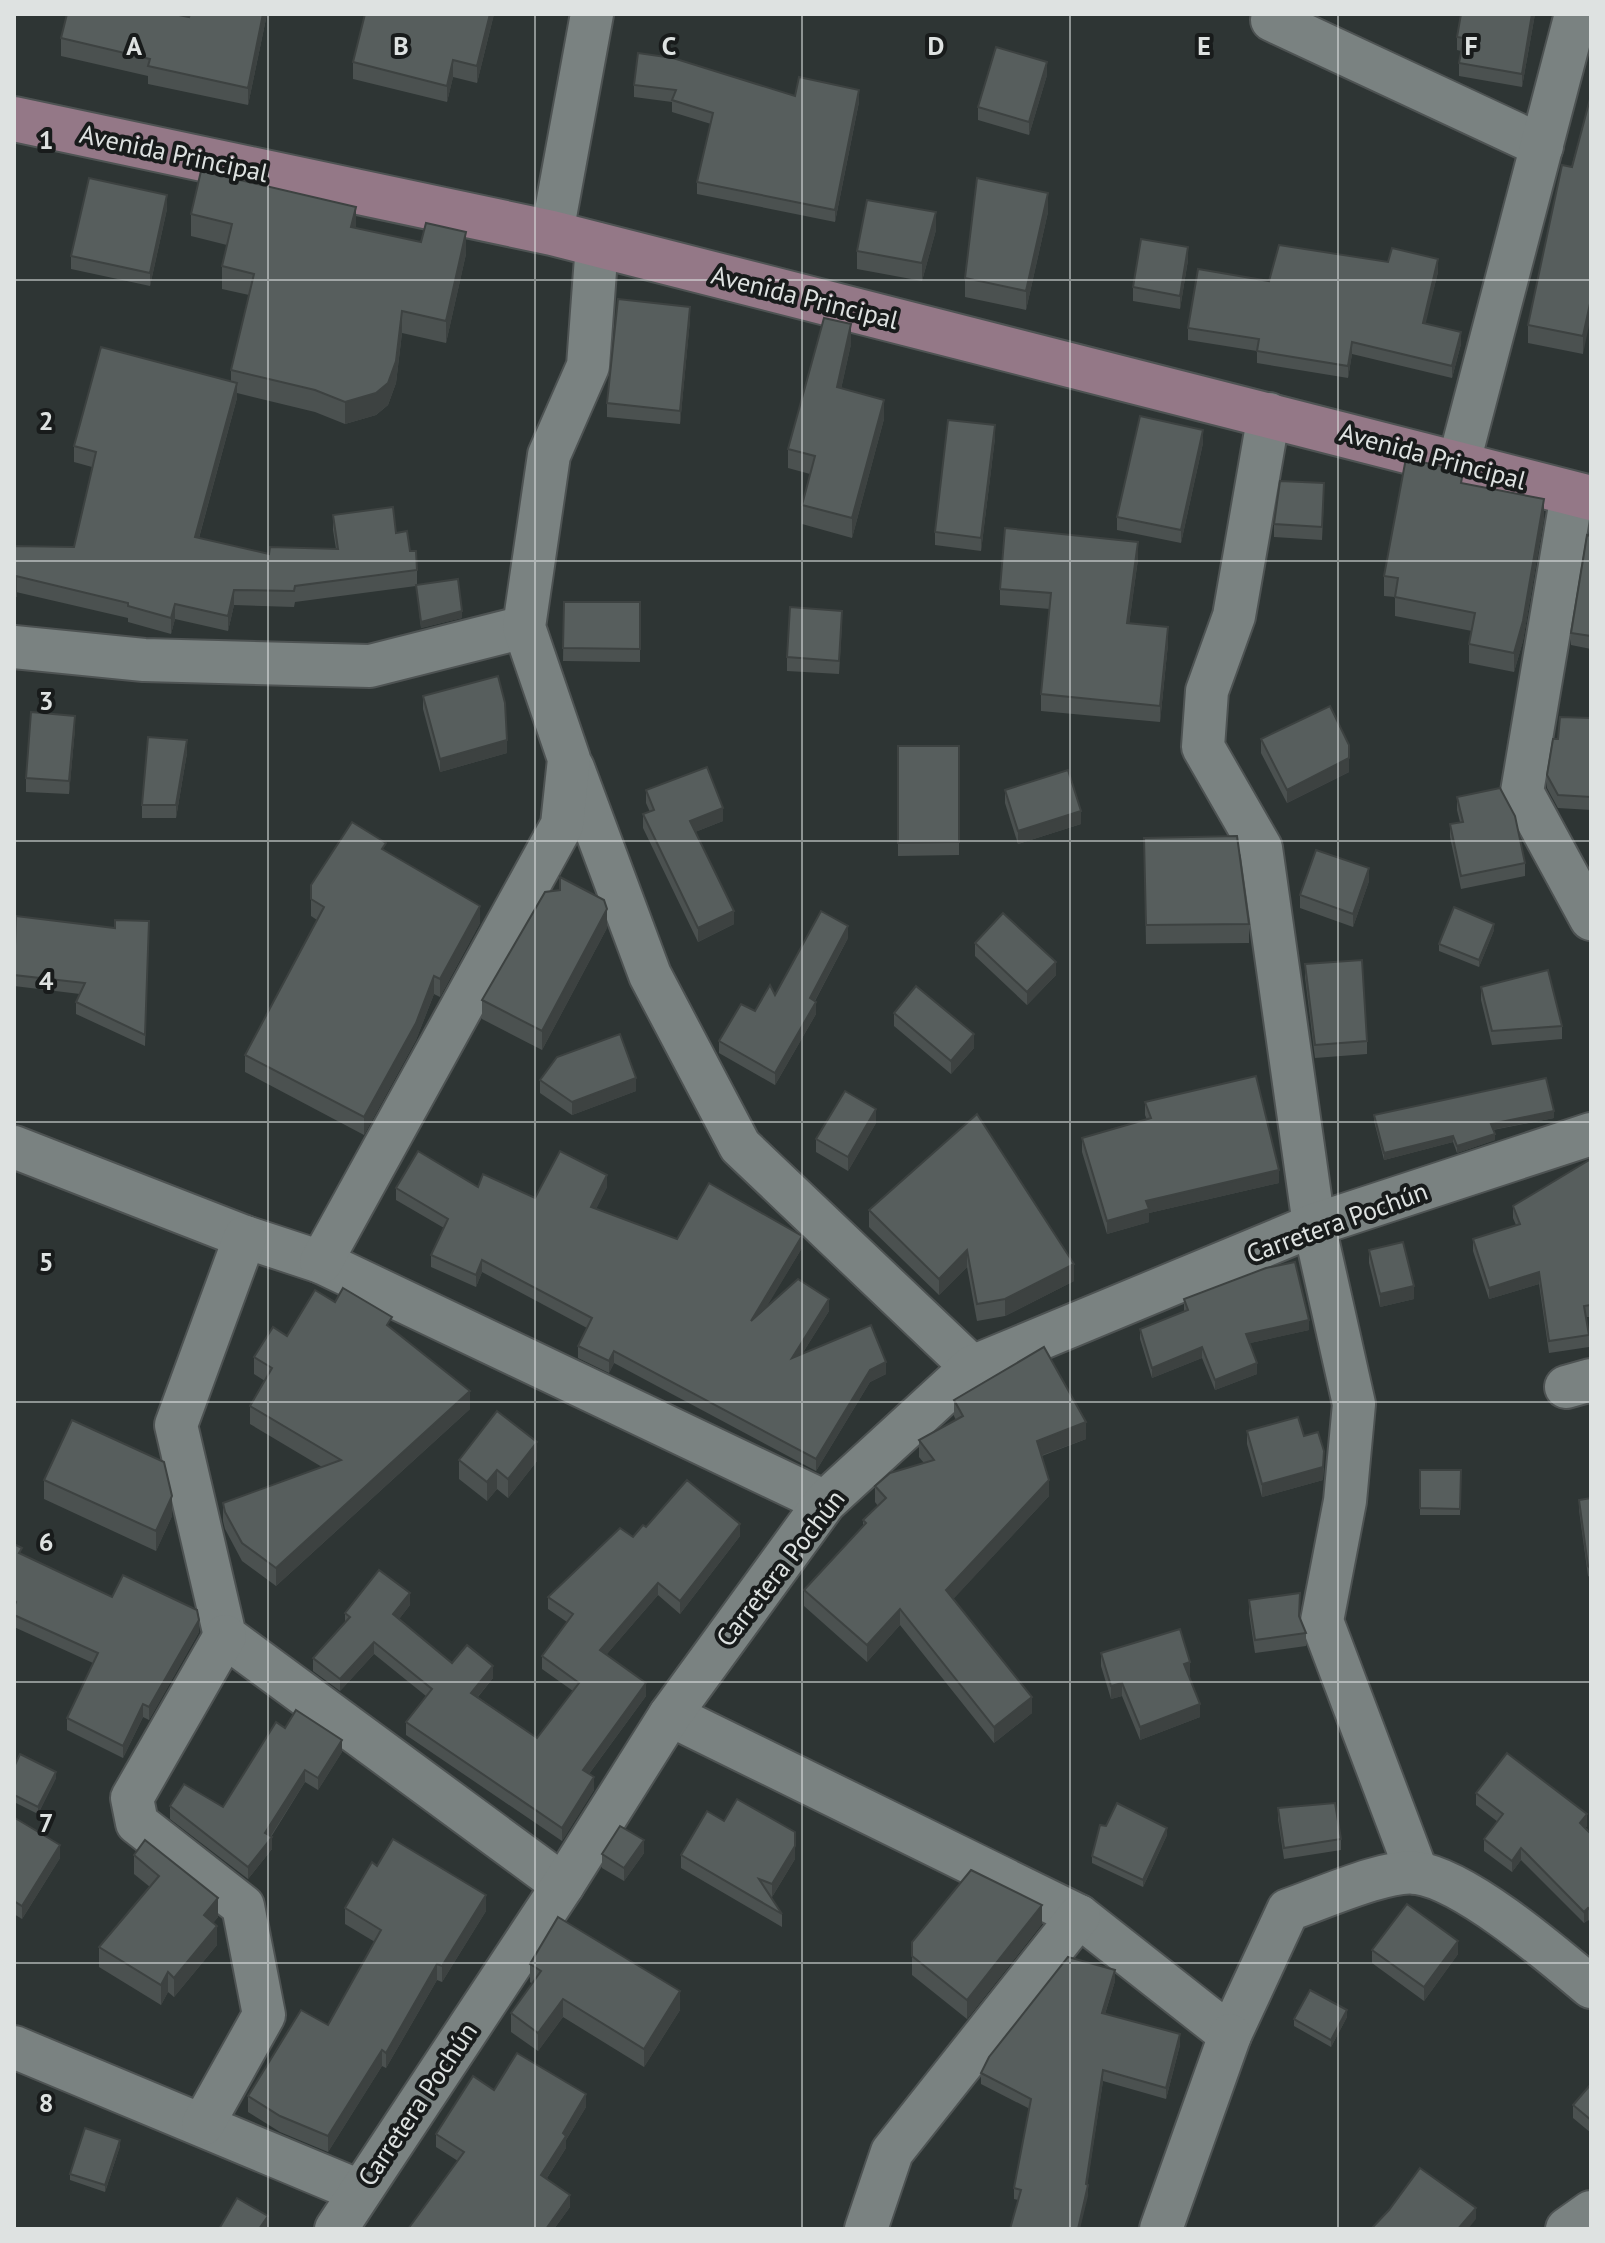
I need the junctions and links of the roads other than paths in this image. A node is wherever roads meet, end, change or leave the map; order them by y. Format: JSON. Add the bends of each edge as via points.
{"nodes":[{"id":1,"x":592,"y":14,"type":"edge"},
{"id":2,"x":1576,"y":14,"type":"edge"},
{"id":3,"x":1272,"y":20,"type":"dead end"},
{"id":4,"x":14,"y":119,"type":"edge"},
{"id":5,"x":1542,"y":146,"type":"junction"},
{"id":6,"x":552,"y":233,"type":"junction"},
{"id":7,"x":597,"y":244,"type":"junction"},
{"id":8,"x":1269,"y":414,"type":"junction"},
{"id":9,"x":1459,"y":462,"type":"junction"},
{"id":10,"x":1582,"y":496,"type":"edge"},
{"id":11,"x":524,"y":627,"type":"junction"},
{"id":12,"x":14,"y":647,"type":"edge"},
{"id":13,"x":569,"y":759,"type":"junction"},
{"id":14,"x":1591,"y":919,"type":"edge"},
{"id":15,"x":1591,"y":1134,"type":"edge"},
{"id":16,"x":14,"y":1147,"type":"edge"},
{"id":17,"x":1314,"y":1225,"type":"junction"},
{"id":18,"x":245,"y":1237,"type":"junction"},
{"id":19,"x":321,"y":1262,"type":"junction"},
{"id":20,"x":972,"y":1367,"type":"junction"},
{"id":21,"x":825,"y":1502,"type":"junction"},
{"id":22,"x":225,"y":1636,"type":"junction"},
{"id":23,"x":670,"y":1715,"type":"junction"},
{"id":24,"x":1417,"y":1873,"type":"junction"},
{"id":25,"x":563,"y":1885,"type":"junction"},
{"id":26,"x":1079,"y":1916,"type":"junction"},
{"id":27,"x":1591,"y":1987,"type":"edge"},
{"id":28,"x":1230,"y":2035,"type":"junction"},
{"id":29,"x":14,"y":2047,"type":"edge"},
{"id":30,"x":203,"y":2124,"type":"junction"},
{"id":31,"x":359,"y":2191,"type":"junction"},
{"id":32,"x":1591,"y":2212,"type":"edge"},
{"id":33,"x":336,"y":2229,"type":"edge"},
{"id":34,"x":866,"y":2229,"type":"edge"},
{"id":35,"x":1161,"y":2229,"type":"edge"},
{"id":36,"x":1567,"y":2229,"type":"edge"}],
"edges":[{"from":1,"to":6,"type":"street"},
{"from":2,"to":5,"type":"street"},
{"from":3,"to":5,"type":"street"},
{"from":4,"to":6,"type":"main road","name":"Avenida Principal"},
{"from":5,"to":9,"type":"street"},
{"from":6,"to":7,"type":"main road","name":"Avenida Principal"},
{"from":7,"to":8,"type":"main road","name":"Avenida Principal"},
{"from":7,"to":11,"type":"street","via":[[588,366],[549,455]]},
{"from":8,"to":9,"type":"main road","name":"Avenida Principal"},
{"from":8,"to":17,"type":"street","via":[[1234,616],[1207,691],[1203,747],[1261,848]]},
{"from":9,"to":10,"type":"main road","name":"Avenida Principal"},
{"from":10,"to":14,"type":"street","via":[[1522,792]]},
{"from":11,"to":12,"type":"street","via":[[370,666],[144,660]]},
{"from":11,"to":13,"type":"street"},
{"from":13,"to":19,"type":"street","via":[[562,825]]},
{"from":13,"to":20,"type":"street","via":[[650,975],[740,1146]]},
{"from":15,"to":17,"type":"street","name":"Carretera Pochún"},
{"from":16,"to":18,"type":"street"},
{"from":17,"to":20,"type":"street","name":"Carretera Pochún"},
{"from":17,"to":24,"type":"street","via":[[1354,1404],[1345,1501],[1322,1621]]},
{"from":18,"to":19,"type":"street"},
{"from":18,"to":22,"type":"street","via":[[176,1425]]},
{"from":19,"to":21,"type":"street"},
{"from":20,"to":21,"type":"street","name":"Carretera Pochún"},
{"from":21,"to":23,"type":"street","name":"Carretera Pochún"},
{"from":22,"to":25,"type":"street"},
{"from":22,"to":30,"type":"street","via":[[132,1798],[137,1823],[243,1906],[264,2015]]},
{"from":23,"to":25,"type":"street","name":"Carretera Pochún"},
{"from":23,"to":26,"type":"street"},
{"from":24,"to":27,"type":"street","via":[[1476,1897]]},
{"from":24,"to":28,"type":"street","via":[[1377,1879],[1288,1910]]},
{"from":25,"to":31,"type":"street","name":"Carretera Pochún"},
{"from":26,"to":28,"type":"street"},
{"from":26,"to":34,"type":"street","via":[[892,2152]]},
{"from":28,"to":35,"type":"street"},
{"from":29,"to":30,"type":"street"},
{"from":30,"to":31,"type":"street"},
{"from":31,"to":33,"type":"street","name":"Carretera Pochún"},
{"from":32,"to":36,"type":"street"}]}
